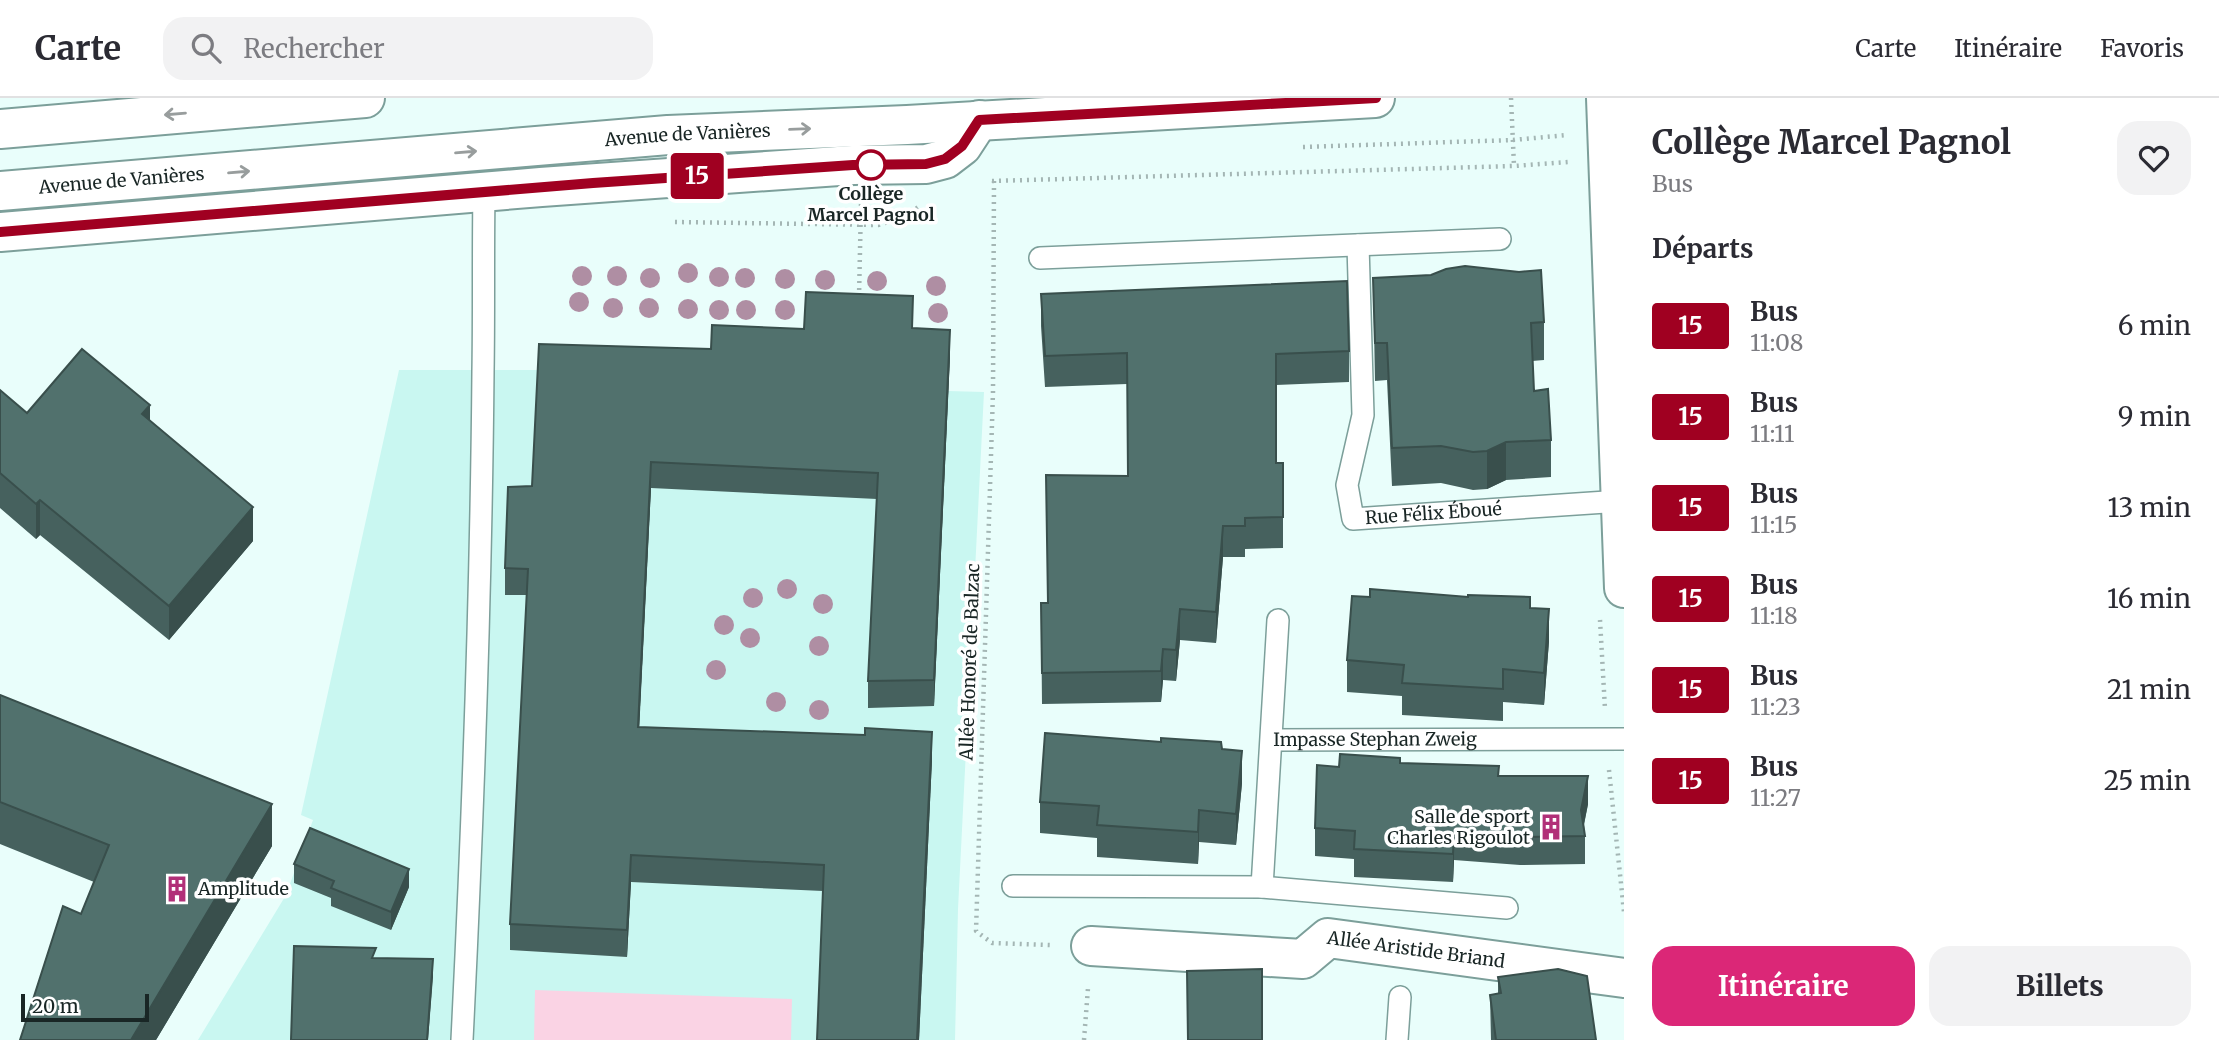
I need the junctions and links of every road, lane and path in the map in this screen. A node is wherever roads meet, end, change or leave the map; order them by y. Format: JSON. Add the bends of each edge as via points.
{"nodes":[{"id":1,"x":365,"y":98,"type":"edge"},
{"id":2,"x":1073,"y":98,"type":"edge"},
{"id":3,"x":1375,"y":98,"type":"edge"},
{"id":4,"x":1511,"y":98,"type":"edge"},
{"id":5,"x":1606,"y":98,"type":"edge"},
{"id":6,"x":979,"y":120,"type":"junction"},
{"id":7,"x":0,"y":129,"type":"edge"},
{"id":8,"x":1609,"y":158,"type":"junction"},
{"id":9,"x":862,"y":165,"type":"junction"},
{"id":10,"x":1514,"y":166,"type":"junction"},
{"id":11,"x":986,"y":181,"type":"dead end"},
{"id":12,"x":993,"y":181,"type":"junction"},
{"id":13,"x":0,"y":191,"type":"edge"},
{"id":14,"x":484,"y":192,"type":"junction"},
{"id":15,"x":0,"y":232,"type":"edge"},
{"id":16,"x":1500,"y":239,"type":"dead end"},
{"id":17,"x":1358,"y":245,"type":"junction"},
{"id":18,"x":1040,"y":258,"type":"dead end"},
{"id":19,"x":859,"y":307,"type":"edge"},
{"id":20,"x":1621,"y":501,"type":"junction"},
{"id":21,"x":1624,"y":588,"type":"edge"},
{"id":22,"x":1278,"y":620,"type":"dead end"},
{"id":23,"x":1624,"y":738,"type":"edge"},
{"id":24,"x":1272,"y":740,"type":"junction"},
{"id":25,"x":1013,"y":886,"type":"dead end"},
{"id":26,"x":1262,"y":887,"type":"junction"},
{"id":27,"x":1507,"y":908,"type":"dead end"},
{"id":28,"x":1091,"y":946,"type":"junction"},
{"id":29,"x":1624,"y":978,"type":"edge"},
{"id":30,"x":1400,"y":997,"type":"dead end"},
{"id":31,"x":462,"y":1040,"type":"edge"},
{"id":32,"x":1084,"y":1040,"type":"edge"},
{"id":33,"x":1397,"y":1040,"type":"edge"}],
"edges":[{"from":1,"to":7,"type":"street","one_way":true},
{"from":2,"to":6,"type":"street"},
{"from":3,"to":6,"type":"street","name":"Avenue de Vanières"},
{"from":4,"to":10,"type":"path"},
{"from":5,"to":8,"type":"street"},
{"from":6,"to":9,"type":"street","via":[[962,146],[945,159],[926,164]]},
{"from":13,"to":6,"type":"street","name":"Avenue de Vanières","one_way":true,"via":[[668,135]]},
{"from":8,"to":10,"type":"path"},
{"from":8,"to":20,"type":"street"},
{"from":9,"to":14,"type":"street"},
{"from":9,"to":19,"type":"path"},
{"from":10,"to":12,"type":"path"},
{"from":11,"to":12,"type":"path"},
{"from":12,"to":28,"type":"path","name":"Allée Honoré de Balzac","via":[[993,392],[976,931],[992,943]]},
{"from":14,"to":15,"type":"street"},
{"from":14,"to":31,"type":"lane","via":[[484,370]]},
{"from":16,"to":17,"type":"lane"},
{"from":17,"to":18,"type":"lane"},
{"from":17,"to":20,"type":"lane","name":"Rue Félix Éboué","via":[[1363,415],[1347,485],[1353,519]]},
{"from":20,"to":21,"type":"street"},
{"from":22,"to":24,"type":"lane"},
{"from":23,"to":24,"type":"lane","name":"Impasse Stephan Zweig"},
{"from":24,"to":26,"type":"lane","name":"Impasse Stephan Zweig"},
{"from":25,"to":26,"type":"lane"},
{"from":26,"to":27,"type":"lane"},
{"from":28,"to":29,"type":"street","name":"Allée Aristide Briand","via":[[1303,959],[1328,938]]},
{"from":28,"to":32,"type":"path"},
{"from":30,"to":33,"type":"lane"}]}
